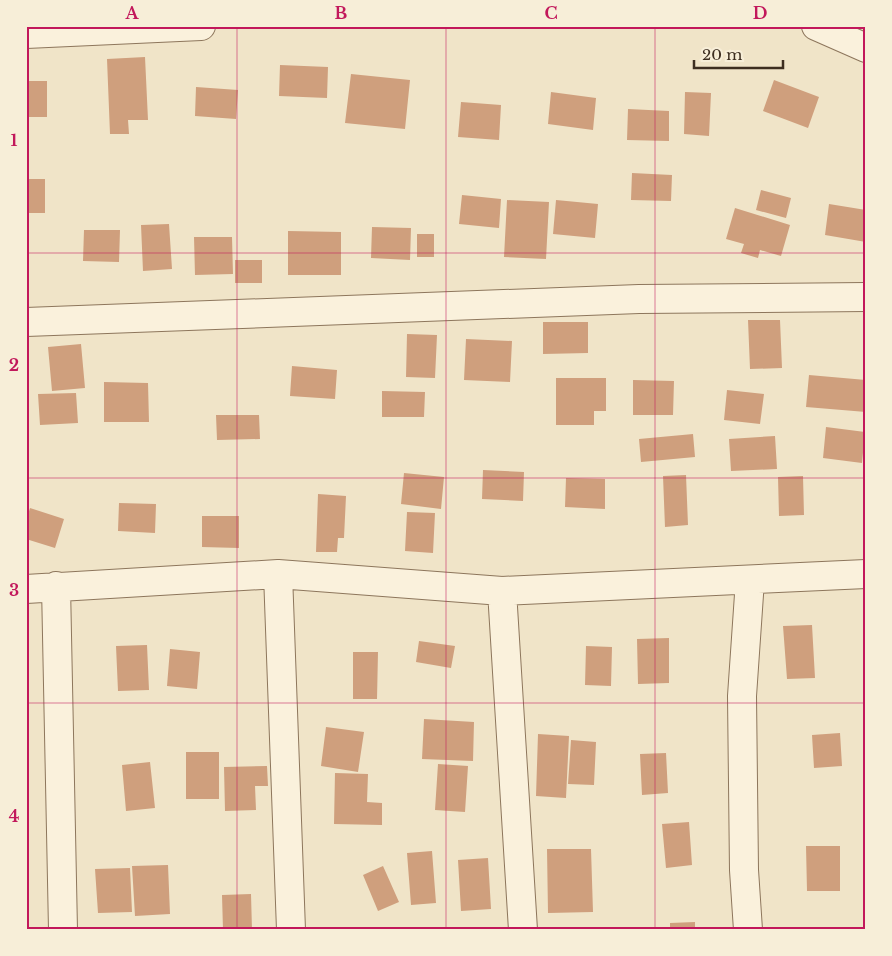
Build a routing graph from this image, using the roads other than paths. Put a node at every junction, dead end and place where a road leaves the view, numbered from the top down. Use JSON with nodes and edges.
{"nodes":[{"id":1,"x":201,"y":26,"type":"edge"},
{"id":2,"x":816,"y":26,"type":"edge"},
{"id":3,"x":26,"y":34,"type":"edge"},
{"id":4,"x":866,"y":48,"type":"edge"},
{"id":5,"x":866,"y":297,"type":"edge"},
{"id":6,"x":26,"y":322,"type":"edge"},
{"id":7,"x":278,"y":574,"type":"junction"},
{"id":8,"x":866,"y":574,"type":"edge"},
{"id":9,"x":750,"y":580,"type":"junction"},
{"id":10,"x":56,"y":586,"type":"junction"},
{"id":11,"x":26,"y":588,"type":"edge"},
{"id":12,"x":502,"y":591,"type":"junction"},
{"id":13,"x":62,"y":930,"type":"edge"},
{"id":14,"x":291,"y":930,"type":"edge"},
{"id":15,"x":523,"y":930,"type":"edge"},
{"id":16,"x":748,"y":930,"type":"edge"}],
"edges":[{"from":1,"to":3,"type":"street"},
{"from":2,"to":4,"type":"street"},
{"from":5,"to":6,"type":"street"},
{"from":7,"to":10,"type":"street"},
{"from":7,"to":12,"type":"street"},
{"from":7,"to":14,"type":"street"},
{"from":8,"to":9,"type":"street"},
{"from":9,"to":12,"type":"street"},
{"from":9,"to":16,"type":"street"},
{"from":10,"to":11,"type":"street"},
{"from":10,"to":13,"type":"street"},
{"from":12,"to":15,"type":"street"}]}
